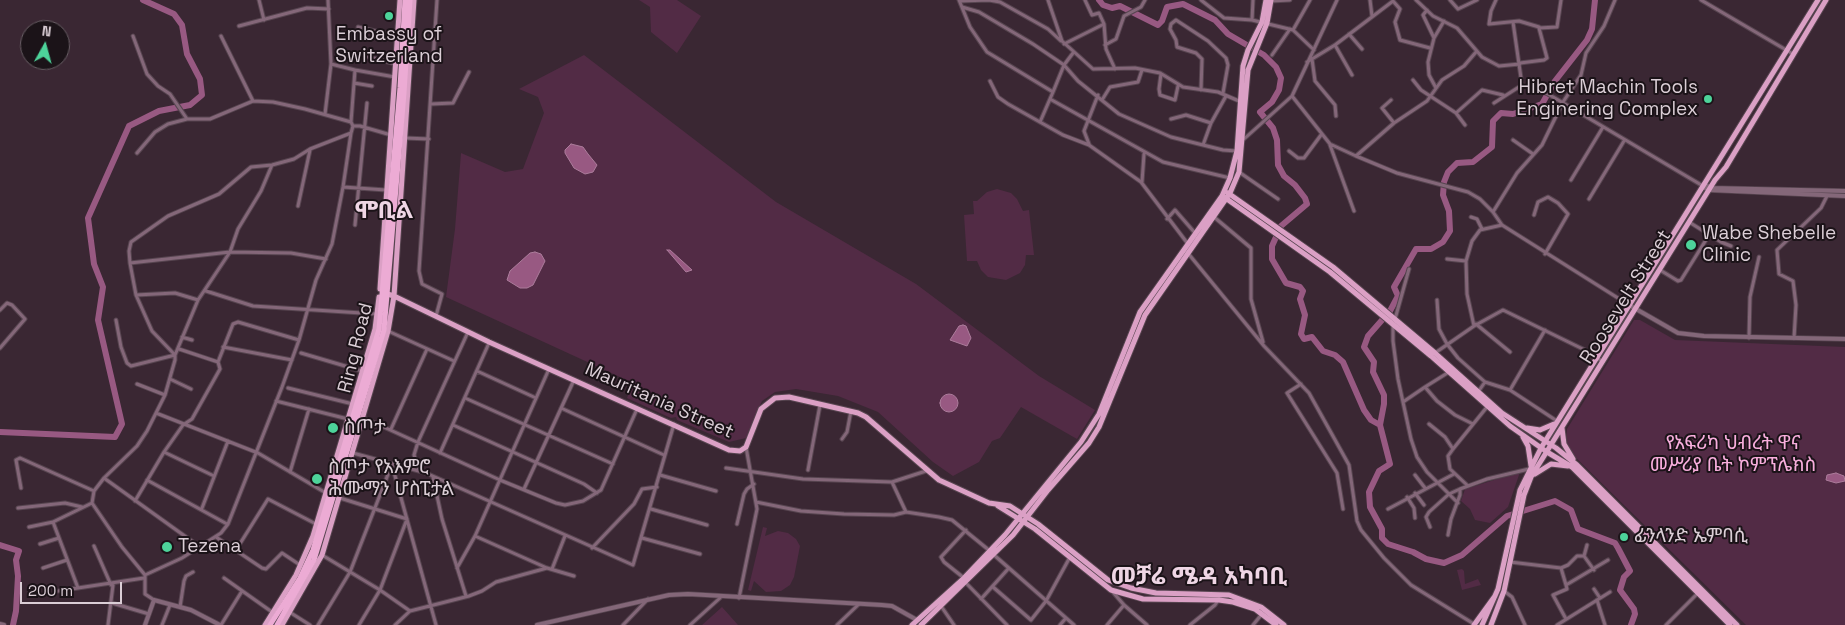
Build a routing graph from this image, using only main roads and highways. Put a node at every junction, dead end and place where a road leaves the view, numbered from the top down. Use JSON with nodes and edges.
{"nodes":[{"id":1,"x":400,"y":0,"type":"edge"},
{"id":2,"x":405,"y":0,"type":"edge"},
{"id":3,"x":410,"y":0,"type":"edge"},
{"id":4,"x":414,"y":0,"type":"edge"},
{"id":5,"x":1269,"y":0,"type":"edge"},
{"id":6,"x":1818,"y":0,"type":"edge"},
{"id":7,"x":1826,"y":0,"type":"edge"},
{"id":8,"x":1810,"y":12,"type":"junction"},
{"id":9,"x":1816,"y":16,"type":"junction"},
{"id":10,"x":1252,"y":49,"type":"junction"},
{"id":11,"x":1233,"y":187,"type":"junction"},
{"id":12,"x":1226,"y":194,"type":"junction"},
{"id":13,"x":1236,"y":202,"type":"junction"},
{"id":14,"x":1220,"y":207,"type":"junction"},
{"id":15,"x":1668,"y":243,"type":"junction"},
{"id":16,"x":1674,"y":247,"type":"junction"},
{"id":17,"x":1185,"y":251,"type":"junction"},
{"id":18,"x":388,"y":294,"type":"junction"},
{"id":19,"x":1152,"y":297,"type":"junction"},
{"id":20,"x":1382,"y":312,"type":"junction"},
{"id":21,"x":1433,"y":354,"type":"junction"},
{"id":22,"x":1557,"y":422,"type":"junction"},
{"id":23,"x":1562,"y":428,"type":"junction"},
{"id":24,"x":1522,"y":431,"type":"junction"},
{"id":25,"x":1545,"y":441,"type":"junction"},
{"id":26,"x":1552,"y":445,"type":"junction"},
{"id":27,"x":1540,"y":448,"type":"junction"},
{"id":28,"x":1547,"y":452,"type":"junction"},
{"id":29,"x":1575,"y":466,"type":"junction"},
{"id":30,"x":1530,"y":468,"type":"junction"},
{"id":31,"x":1531,"y":477,"type":"junction"},
{"id":32,"x":997,"y":506,"type":"junction"},
{"id":33,"x":1022,"y":513,"type":"junction"},
{"id":34,"x":1028,"y":517,"type":"junction"},
{"id":35,"x":1017,"y":519,"type":"junction"},
{"id":36,"x":1024,"y":523,"type":"junction"},
{"id":37,"x":1513,"y":531,"type":"junction"},
{"id":38,"x":992,"y":553,"type":"junction"},
{"id":39,"x":965,"y":580,"type":"junction"},
{"id":40,"x":1497,"y":594,"type":"junction"},
{"id":41,"x":1701,"y":594,"type":"junction"},
{"id":42,"x":1220,"y":597,"type":"junction"},
{"id":43,"x":919,"y":622,"type":"edge"},
{"id":44,"x":1727,"y":624,"type":"edge"},
{"id":45,"x":265,"y":625,"type":"edge"},
{"id":46,"x":270,"y":625,"type":"edge"},
{"id":47,"x":277,"y":625,"type":"edge"},
{"id":48,"x":282,"y":625,"type":"edge"},
{"id":49,"x":912,"y":625,"type":"edge"},
{"id":50,"x":1276,"y":625,"type":"edge"},
{"id":51,"x":1284,"y":625,"type":"edge"},
{"id":52,"x":1474,"y":625,"type":"edge"},
{"id":53,"x":1482,"y":625,"type":"edge"},
{"id":54,"x":1491,"y":625,"type":"edge"},
{"id":55,"x":1737,"y":625,"type":"edge"}],
"edges":[{"from":1,"to":45,"type":"main road"},
{"from":2,"to":18,"type":"highway","name":"Ring Road"},
{"from":3,"to":18,"type":"highway","name":"Ring Road"},
{"from":4,"to":18,"type":"main road"},
{"from":5,"to":10,"type":"main road"},
{"from":6,"to":8,"type":"main road","name":"Roosevelt Street"},
{"from":7,"to":9,"type":"main road","name":"Roosevelt Street"},
{"from":8,"to":9,"type":"main road"},
{"from":8,"to":15,"type":"main road","name":"Roosevelt Street"},
{"from":9,"to":16,"type":"main road","name":"Roosevelt Street"},
{"from":10,"to":11,"type":"main road"},
{"from":10,"to":12,"type":"main road"},
{"from":11,"to":12,"type":"main road"},
{"from":11,"to":13,"type":"main road"},
{"from":12,"to":13,"type":"main road"},
{"from":12,"to":14,"type":"main road"},
{"from":12,"to":17,"type":"main road"},
{"from":13,"to":14,"type":"main road"},
{"from":13,"to":20,"type":"main road"},
{"from":13,"to":20,"type":"main road"},
{"from":14,"to":17,"type":"main road"},
{"from":15,"to":16,"type":"main road"},
{"from":15,"to":22,"type":"main road","name":"Roosevelt Street"},
{"from":16,"to":23,"type":"main road","name":"Roosevelt Street"},
{"from":17,"to":19,"type":"main road"},
{"from":18,"to":32,"type":"main road","name":"Mauritania Street"},
{"from":18,"to":46,"type":"highway","name":"Ring Road"},
{"from":18,"to":47,"type":"highway","name":"Ring Road"},
{"from":18,"to":48,"type":"main road"},
{"from":19,"to":33,"type":"main road"},
{"from":19,"to":34,"type":"main road"},
{"from":20,"to":21,"type":"main road"},
{"from":21,"to":24,"type":"main road"},
{"from":21,"to":24,"type":"main road"},
{"from":22,"to":24,"type":"main road"},
{"from":22,"to":25,"type":"main road","name":"Roosevelt Street"},
{"from":23,"to":26,"type":"main road","name":"Roosevelt Street"},
{"from":23,"to":29,"type":"main road"},
{"from":24,"to":25,"type":"main road"},
{"from":24,"to":27,"type":"main road"},
{"from":24,"to":30,"type":"main road"},
{"from":25,"to":26,"type":"main road"},
{"from":25,"to":27,"type":"main road","name":"Roosevelt Street"},
{"from":26,"to":28,"type":"main road","name":"Roosevelt Street"},
{"from":26,"to":29,"type":"main road"},
{"from":27,"to":28,"type":"main road"},
{"from":27,"to":30,"type":"main road","name":"Roosevelt Street"},
{"from":28,"to":29,"type":"main road"},
{"from":28,"to":31,"type":"main road","name":"Roosevelt Street"},
{"from":29,"to":31,"type":"main road"},
{"from":29,"to":41,"type":"main road"},
{"from":30,"to":37,"type":"main road","name":"Roosevelt Street"},
{"from":31,"to":37,"type":"main road","name":"Roosevelt Street"},
{"from":32,"to":33,"type":"main road","name":"Mauritania Street"},
{"from":32,"to":35,"type":"main road","name":"Mauritania Street"},
{"from":33,"to":34,"type":"main road","name":"Mauritania Street"},
{"from":33,"to":35,"type":"main road"},
{"from":34,"to":36,"type":"main road"},
{"from":34,"to":42,"type":"main road","name":"Mauritania Street"},
{"from":35,"to":36,"type":"main road","name":"Mauritania Street"},
{"from":35,"to":38,"type":"main road"},
{"from":36,"to":38,"type":"main road"},
{"from":36,"to":42,"type":"main road","name":"Mauritania Street"},
{"from":37,"to":40,"type":"main road","name":"Roosevelt Street"},
{"from":37,"to":54,"type":"main road","name":"Roosevelt Street"},
{"from":38,"to":39,"type":"main road"},
{"from":39,"to":43,"type":"main road"},
{"from":39,"to":43,"type":"main road"},
{"from":40,"to":52,"type":"main road"},
{"from":40,"to":53,"type":"main road","name":"Roosevelt Street"},
{"from":41,"to":44,"type":"main road"},
{"from":41,"to":55,"type":"main road"},
{"from":42,"to":50,"type":"main road"},
{"from":42,"to":51,"type":"main road"},
{"from":43,"to":49,"type":"main road"}]}
